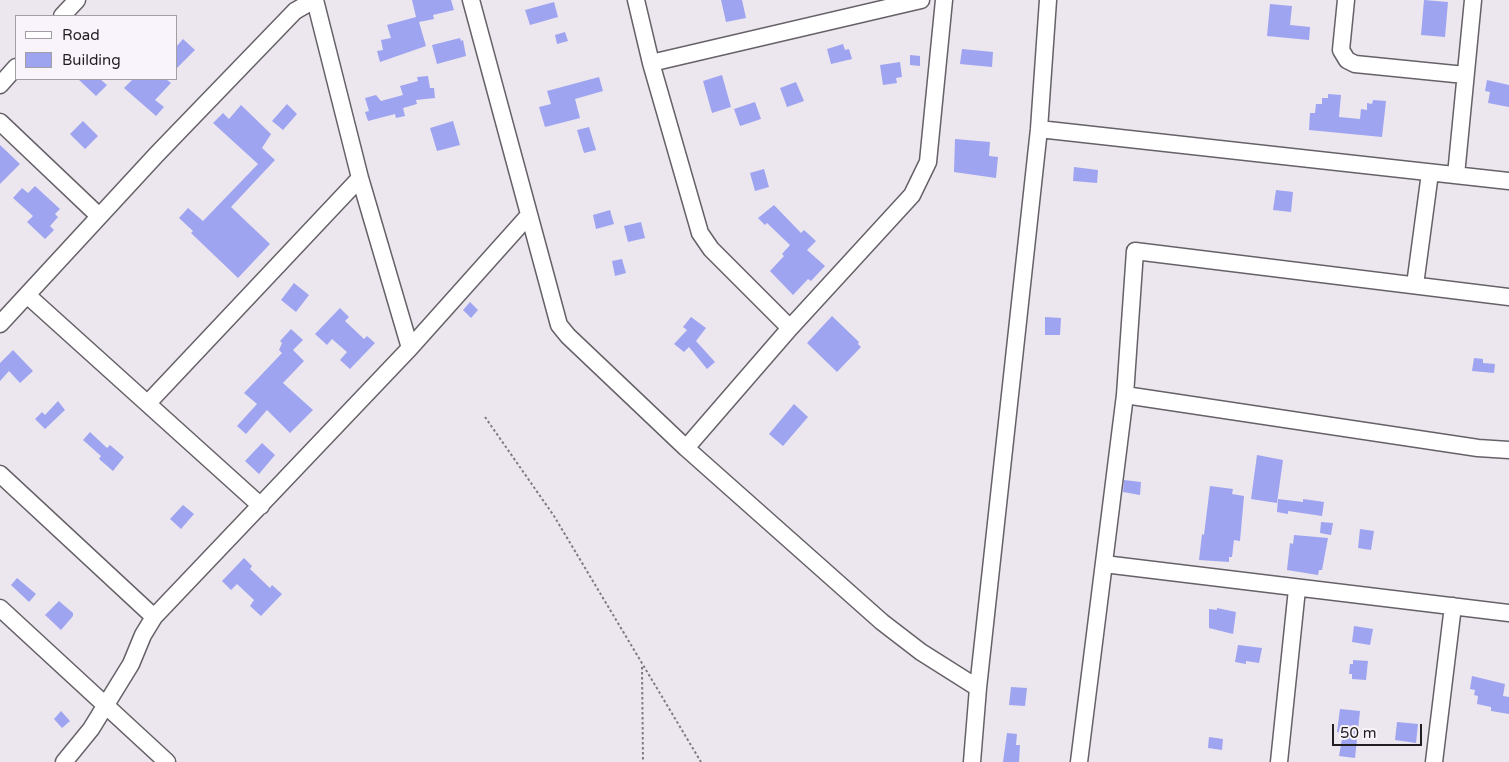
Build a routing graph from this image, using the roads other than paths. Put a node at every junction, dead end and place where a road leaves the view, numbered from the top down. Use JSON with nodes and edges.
{"nodes":[{"id":1,"x":58,"y":0,"type":"edge"},
{"id":2,"x":77,"y":0,"type":"edge"},
{"id":3,"x":314,"y":0,"type":"edge"},
{"id":4,"x":471,"y":0,"type":"edge"},
{"id":5,"x":636,"y":0,"type":"edge"},
{"id":6,"x":921,"y":0,"type":"edge"},
{"id":7,"x":944,"y":0,"type":"edge"},
{"id":8,"x":1048,"y":0,"type":"edge"},
{"id":9,"x":1346,"y":0,"type":"edge"},
{"id":10,"x":1473,"y":0,"type":"edge"},
{"id":11,"x":61,"y":15,"type":"edge"},
{"id":12,"x":62,"y":15,"type":"edge"},
{"id":13,"x":651,"y":63,"type":"junction"},
{"id":14,"x":15,"y":68,"type":"edge"},
{"id":15,"x":1465,"y":76,"type":"junction"},
{"id":16,"x":0,"y":85,"type":"edge"},
{"id":17,"x":0,"y":122,"type":"edge"},
{"id":18,"x":1039,"y":129,"type":"junction"},
{"id":19,"x":1430,"y":173,"type":"junction"},
{"id":20,"x":1456,"y":175,"type":"junction"},
{"id":21,"x":360,"y":178,"type":"junction"},
{"id":22,"x":1509,"y":181,"type":"edge"},
{"id":23,"x":529,"y":215,"type":"junction"},
{"id":24,"x":99,"y":216,"type":"junction"},
{"id":25,"x":1415,"y":285,"type":"junction"},
{"id":26,"x":27,"y":295,"type":"junction"},
{"id":27,"x":1509,"y":297,"type":"edge"},
{"id":28,"x":0,"y":324,"type":"edge"},
{"id":29,"x":790,"y":328,"type":"junction"},
{"id":30,"x":410,"y":348,"type":"junction"},
{"id":31,"x":1125,"y":395,"type":"junction"},
{"id":32,"x":148,"y":403,"type":"junction"},
{"id":33,"x":686,"y":448,"type":"junction"},
{"id":34,"x":1509,"y":450,"type":"edge"},
{"id":35,"x":0,"y":474,"type":"edge"},
{"id":36,"x":261,"y":506,"type":"junction"},
{"id":37,"x":1104,"y":564,"type":"junction"},
{"id":38,"x":1297,"y":589,"type":"junction"},
{"id":39,"x":1453,"y":606,"type":"junction"},
{"id":40,"x":0,"y":608,"type":"edge"},
{"id":41,"x":1509,"y":613,"type":"edge"},
{"id":42,"x":154,"y":617,"type":"junction"},
{"id":43,"x":978,"y":688,"type":"junction"},
{"id":44,"x":104,"y":705,"type":"junction"},
{"id":45,"x":64,"y":762,"type":"edge"},
{"id":46,"x":167,"y":762,"type":"edge"},
{"id":47,"x":972,"y":762,"type":"edge"},
{"id":48,"x":1079,"y":762,"type":"edge"},
{"id":49,"x":1278,"y":762,"type":"edge"},
{"id":50,"x":1434,"y":762,"type":"edge"}],
"edges":[{"from":1,"to":11,"type":"street"},
{"from":2,"to":12,"type":"street"},
{"from":3,"to":21,"type":"street"},
{"from":3,"to":24,"type":"street"},
{"from":4,"to":23,"type":"street"},
{"from":5,"to":13,"type":"street"},
{"from":6,"to":13,"type":"street"},
{"from":7,"to":29,"type":"street"},
{"from":8,"to":18,"type":"street"},
{"from":9,"to":15,"type":"street"},
{"from":10,"to":15,"type":"street"},
{"from":13,"to":29,"type":"street"},
{"from":14,"to":16,"type":"street"},
{"from":15,"to":20,"type":"street"},
{"from":17,"to":24,"type":"street"},
{"from":18,"to":19,"type":"street"},
{"from":18,"to":43,"type":"street"},
{"from":19,"to":20,"type":"street"},
{"from":19,"to":25,"type":"street"},
{"from":20,"to":22,"type":"street"},
{"from":21,"to":30,"type":"street"},
{"from":21,"to":32,"type":"street"},
{"from":23,"to":30,"type":"street"},
{"from":23,"to":33,"type":"street"},
{"from":24,"to":26,"type":"street"},
{"from":25,"to":27,"type":"street"},
{"from":25,"to":31,"type":"street"},
{"from":26,"to":28,"type":"street"},
{"from":26,"to":32,"type":"street"},
{"from":29,"to":33,"type":"street"},
{"from":30,"to":36,"type":"street"},
{"from":31,"to":34,"type":"street"},
{"from":31,"to":37,"type":"street"},
{"from":32,"to":36,"type":"street"},
{"from":33,"to":43,"type":"street"},
{"from":35,"to":42,"type":"street"},
{"from":36,"to":42,"type":"street"},
{"from":37,"to":38,"type":"street"},
{"from":37,"to":48,"type":"street"},
{"from":38,"to":39,"type":"street"},
{"from":38,"to":49,"type":"street"},
{"from":39,"to":41,"type":"street"},
{"from":39,"to":50,"type":"street"},
{"from":40,"to":44,"type":"street"},
{"from":42,"to":44,"type":"street"},
{"from":43,"to":47,"type":"street"},
{"from":44,"to":45,"type":"street"},
{"from":44,"to":46,"type":"street"}]}
